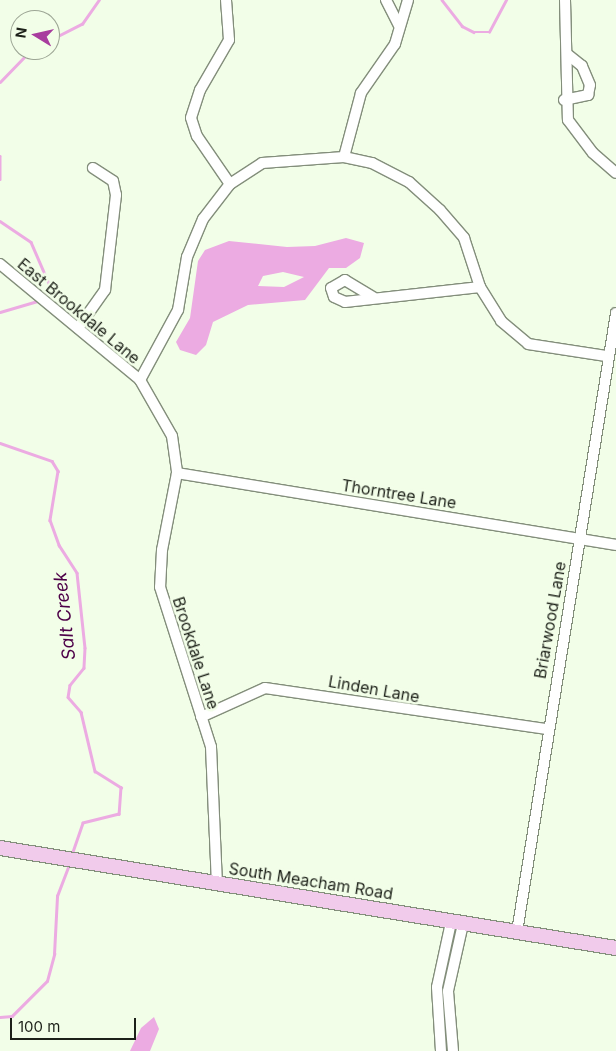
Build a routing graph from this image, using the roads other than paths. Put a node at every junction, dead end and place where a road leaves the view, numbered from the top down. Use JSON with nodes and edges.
{"nodes":[{"id":1,"x":226,"y":0,"type":"edge"},
{"id":2,"x":386,"y":0,"type":"edge"},
{"id":3,"x":408,"y":0,"type":"edge"},
{"id":4,"x":565,"y":0,"type":"edge"},
{"id":5,"x":399,"y":25,"type":"junction"},
{"id":6,"x":567,"y":54,"type":"junction"},
{"id":7,"x":564,"y":100,"type":"junction"},
{"id":8,"x":344,"y":157,"type":"junction"},
{"id":9,"x":93,"y":168,"type":"dead end"},
{"id":10,"x":616,"y":173,"type":"edge"},
{"id":11,"x":230,"y":184,"type":"junction"},
{"id":12,"x":0,"y":264,"type":"edge"},
{"id":13,"x":480,"y":286,"type":"junction"},
{"id":14,"x":373,"y":297,"type":"dead end"},
{"id":15,"x":616,"y":313,"type":"edge"},
{"id":16,"x":78,"y":328,"type":"junction"},
{"id":17,"x":606,"y":356,"type":"junction"},
{"id":18,"x":140,"y":380,"type":"junction"},
{"id":19,"x":177,"y":473,"type":"junction"},
{"id":20,"x":579,"y":539,"type":"junction"},
{"id":21,"x":616,"y":545,"type":"edge"},
{"id":22,"x":201,"y":717,"type":"junction"},
{"id":23,"x":547,"y":729,"type":"junction"},
{"id":24,"x":0,"y":848,"type":"edge"},
{"id":25,"x":217,"y":883,"type":"junction"},
{"id":26,"x":457,"y":923,"type":"junction"},
{"id":27,"x":517,"y":932,"type":"junction"},
{"id":28,"x":616,"y":948,"type":"edge"},
{"id":29,"x":441,"y":1051,"type":"edge"},
{"id":30,"x":453,"y":1051,"type":"edge"}],
"edges":[{"from":1,"to":11,"type":"street"},
{"from":2,"to":5,"type":"street"},
{"from":3,"to":5,"type":"street"},
{"from":4,"to":6,"type":"street"},
{"from":5,"to":8,"type":"street"},
{"from":6,"to":7,"type":"street"},
{"from":6,"to":7,"type":"street"},
{"from":7,"to":10,"type":"street"},
{"from":8,"to":11,"type":"street"},
{"from":8,"to":13,"type":"street"},
{"from":9,"to":16,"type":"street"},
{"from":11,"to":18,"type":"street"},
{"from":12,"to":16,"type":"street","name":"East Brookdale Lane"},
{"from":13,"to":14,"type":"street"},
{"from":13,"to":17,"type":"street"},
{"from":15,"to":17,"type":"street","name":"Briarwood Lane"},
{"from":16,"to":18,"type":"street","name":"East Brookdale Lane"},
{"from":17,"to":20,"type":"street","name":"Briarwood Lane"},
{"from":18,"to":19,"type":"street","name":"Brookdale Lane"},
{"from":19,"to":20,"type":"street","name":"Thorntree Lane"},
{"from":19,"to":22,"type":"street","name":"Brookdale Lane"},
{"from":20,"to":21,"type":"street","name":"Thorntree Lane"},
{"from":20,"to":23,"type":"street","name":"Briarwood Lane"},
{"from":22,"to":23,"type":"street","name":"Linden Lane"},
{"from":22,"to":25,"type":"street","name":"Brookdale Lane"},
{"from":23,"to":27,"type":"street","name":"Briarwood Lane"},
{"from":24,"to":25,"type":"main road","name":"South Meacham Road"},
{"from":25,"to":26,"type":"main road","name":"South Meacham Road"},
{"from":26,"to":27,"type":"main road","name":"South Meacham Road"},
{"from":26,"to":29,"type":"street"},
{"from":26,"to":30,"type":"street"},
{"from":27,"to":28,"type":"main road","name":"South Meacham Road"}]}
